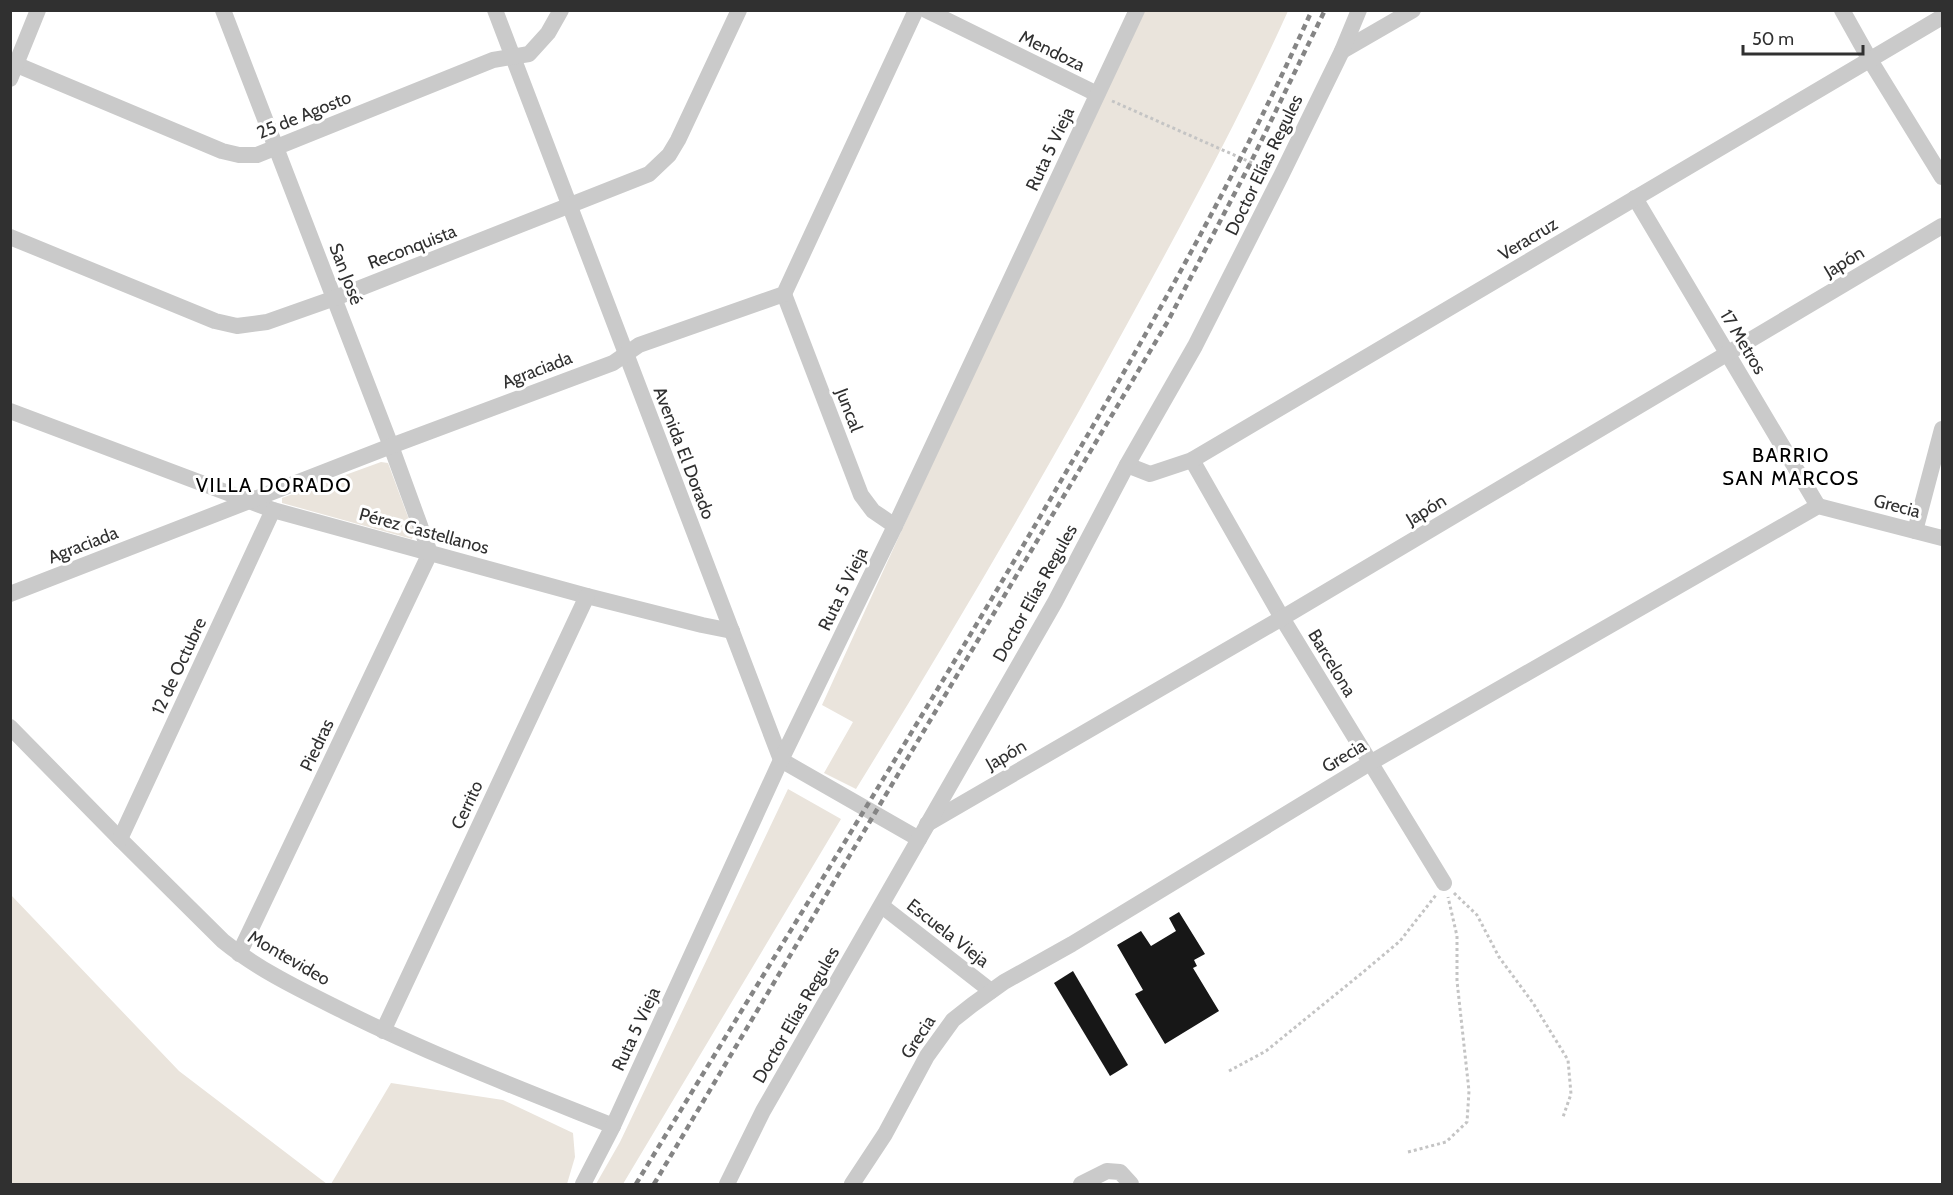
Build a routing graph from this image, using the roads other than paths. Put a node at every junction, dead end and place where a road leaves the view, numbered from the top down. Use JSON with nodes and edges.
{"nodes":[{"id":1,"x":38,"y":10,"type":"edge"},
{"id":2,"x":224,"y":10,"type":"edge"},
{"id":3,"x":495,"y":10,"type":"edge"},
{"id":4,"x":561,"y":10,"type":"edge"},
{"id":5,"x":739,"y":10,"type":"edge"},
{"id":6,"x":916,"y":10,"type":"edge"},
{"id":7,"x":926,"y":10,"type":"edge"},
{"id":8,"x":1137,"y":10,"type":"edge"},
{"id":9,"x":1359,"y":10,"type":"edge"},
{"id":10,"x":1413,"y":10,"type":"edge"},
{"id":11,"x":1842,"y":10,"type":"edge"},
{"id":12,"x":1942,"y":17,"type":"edge"},
{"id":13,"x":1342,"y":51,"type":"junction"},
{"id":14,"x":513,"y":57,"type":"junction"},
{"id":15,"x":1870,"y":60,"type":"junction"},
{"id":16,"x":12,"y":68,"type":"edge"},
{"id":17,"x":1097,"y":94,"type":"junction"},
{"id":18,"x":277,"y":148,"type":"junction"},
{"id":19,"x":1942,"y":177,"type":"edge"},
{"id":20,"x":1635,"y":198,"type":"junction"},
{"id":21,"x":568,"y":207,"type":"junction"},
{"id":22,"x":1942,"y":226,"type":"edge"},
{"id":23,"x":10,"y":237,"type":"edge"},
{"id":24,"x":784,"y":294,"type":"junction"},
{"id":25,"x":335,"y":298,"type":"junction"},
{"id":26,"x":1727,"y":354,"type":"junction"},
{"id":27,"x":625,"y":355,"type":"junction"},
{"id":28,"x":10,"y":411,"type":"edge"},
{"id":29,"x":1942,"y":429,"type":"edge"},
{"id":30,"x":391,"y":446,"type":"junction"},
{"id":31,"x":1192,"y":460,"type":"junction"},
{"id":32,"x":1127,"y":465,"type":"junction"},
{"id":33,"x":250,"y":501,"type":"junction"},
{"id":34,"x":1818,"y":506,"type":"junction"},
{"id":35,"x":273,"y":510,"type":"junction"},
{"id":36,"x":895,"y":526,"type":"junction"},
{"id":37,"x":1915,"y":531,"type":"junction"},
{"id":38,"x":1942,"y":538,"type":"edge"},
{"id":39,"x":430,"y":553,"type":"junction"},
{"id":40,"x":10,"y":594,"type":"edge"},
{"id":41,"x":586,"y":596,"type":"junction"},
{"id":42,"x":1282,"y":618,"type":"junction"},
{"id":43,"x":732,"y":631,"type":"junction"},
{"id":44,"x":10,"y":727,"type":"edge"},
{"id":45,"x":781,"y":760,"type":"junction"},
{"id":46,"x":1370,"y":763,"type":"junction"},
{"id":47,"x":927,"y":824,"type":"junction"},
{"id":48,"x":120,"y":839,"type":"junction"},
{"id":49,"x":919,"y":839,"type":"junction"},
{"id":50,"x":1444,"y":884,"type":"road end"},
{"id":51,"x":882,"y":906,"type":"junction"},
{"id":52,"x":239,"y":954,"type":"junction"},
{"id":53,"x":991,"y":991,"type":"junction"},
{"id":54,"x":382,"y":1030,"type":"junction"},
{"id":55,"x":613,"y":1126,"type":"junction"},
{"id":56,"x":1125,"y":1178,"type":"edge"},
{"id":57,"x":583,"y":1185,"type":"edge"},
{"id":58,"x":727,"y":1185,"type":"edge"},
{"id":59,"x":852,"y":1185,"type":"edge"},
{"id":60,"x":1081,"y":1185,"type":"edge"}],
"edges":[{"from":1,"to":16,"type":"street"},
{"from":2,"to":18,"type":"street","name":"San José"},
{"from":3,"to":14,"type":"street","name":"Avenida El Dorado"},
{"from":4,"to":14,"type":"street","name":"25 de Agosto"},
{"from":5,"to":21,"type":"street","name":"Reconquista"},
{"from":6,"to":24,"type":"street"},
{"from":7,"to":17,"type":"street","name":"Mendoza"},
{"from":8,"to":17,"type":"street","name":"Ruta 5 Vieja"},
{"from":9,"to":13,"type":"street","name":"Doctor Elías Regules"},
{"from":10,"to":13,"type":"street"},
{"from":11,"to":15,"type":"street"},
{"from":12,"to":15,"type":"street","name":"Veracruz"},
{"from":13,"to":32,"type":"street","name":"Doctor Elías Regules"},
{"from":14,"to":18,"type":"street","name":"25 de Agosto"},
{"from":14,"to":21,"type":"street","name":"Avenida El Dorado"},
{"from":15,"to":19,"type":"street"},
{"from":15,"to":20,"type":"street","name":"Veracruz"},
{"from":16,"to":18,"type":"street","name":"25 de Agosto"},
{"from":17,"to":36,"type":"street","name":"Ruta 5 Vieja"},
{"from":18,"to":25,"type":"street","name":"San José"},
{"from":20,"to":26,"type":"street","name":"17 Metros"},
{"from":20,"to":31,"type":"street","name":"Veracruz"},
{"from":21,"to":25,"type":"street","name":"Reconquista"},
{"from":21,"to":27,"type":"street","name":"Avenida El Dorado"},
{"from":22,"to":26,"type":"street","name":"Japón"},
{"from":23,"to":25,"type":"street","name":"Reconquista"},
{"from":24,"to":27,"type":"street","name":"Agraciada"},
{"from":24,"to":36,"type":"street","name":"Juncal"},
{"from":25,"to":30,"type":"street","name":"San José"},
{"from":26,"to":34,"type":"street","name":"17 Metros"},
{"from":26,"to":42,"type":"street","name":"Japón"},
{"from":27,"to":30,"type":"street","name":"Agraciada"},
{"from":27,"to":43,"type":"street","name":"Avenida El Dorado"},
{"from":28,"to":33,"type":"street","name":"Pérez Castellanos"},
{"from":29,"to":37,"type":"street"},
{"from":30,"to":33,"type":"street","name":"Agraciada"},
{"from":30,"to":39,"type":"street","name":"San José"},
{"from":31,"to":32,"type":"street","name":"Veracruz"},
{"from":31,"to":42,"type":"street","name":"Barcelona"},
{"from":32,"to":47,"type":"street","name":"Doctor Elías Regules"},
{"from":33,"to":35,"type":"street","name":"Pérez Castellanos"},
{"from":33,"to":40,"type":"street","name":"Agraciada"},
{"from":34,"to":37,"type":"street","name":"Grecia"},
{"from":34,"to":46,"type":"street","name":"Grecia"},
{"from":35,"to":39,"type":"street","name":"Pérez Castellanos"},
{"from":35,"to":48,"type":"street","name":"12 de Octubre"},
{"from":36,"to":45,"type":"street","name":"Ruta 5 Vieja"},
{"from":37,"to":38,"type":"street","name":"Grecia"},
{"from":39,"to":41,"type":"street","name":"Pérez Castellanos"},
{"from":39,"to":52,"type":"street","name":"Piedras"},
{"from":41,"to":43,"type":"street","name":"Pérez Castellanos"},
{"from":41,"to":54,"type":"street","name":"Cerrito"},
{"from":42,"to":46,"type":"street","name":"Barcelona"},
{"from":42,"to":47,"type":"street","name":"Japón"},
{"from":43,"to":45,"type":"street","name":"Avenida El Dorado"},
{"from":44,"to":48,"type":"street","name":"Montevideo"},
{"from":45,"to":49,"type":"street"},
{"from":45,"to":55,"type":"street","name":"Ruta 5 Vieja"},
{"from":46,"to":50,"type":"street","name":"Barcelona"},
{"from":46,"to":53,"type":"street","name":"Grecia"},
{"from":47,"to":49,"type":"street","name":"Doctor Elías Regules"},
{"from":48,"to":52,"type":"street","name":"Montevideo"},
{"from":49,"to":51,"type":"street","name":"Doctor Elías Regules"},
{"from":51,"to":53,"type":"street","name":"Escuela Vieja"},
{"from":51,"to":58,"type":"street","name":"Doctor Elías Regules"},
{"from":52,"to":54,"type":"street","name":"Montevideo"},
{"from":53,"to":59,"type":"street","name":"Grecia"},
{"from":54,"to":55,"type":"street","name":"Montevideo"},
{"from":55,"to":57,"type":"street","name":"Ruta 5 Vieja"},
{"from":56,"to":60,"type":"street"}]}
